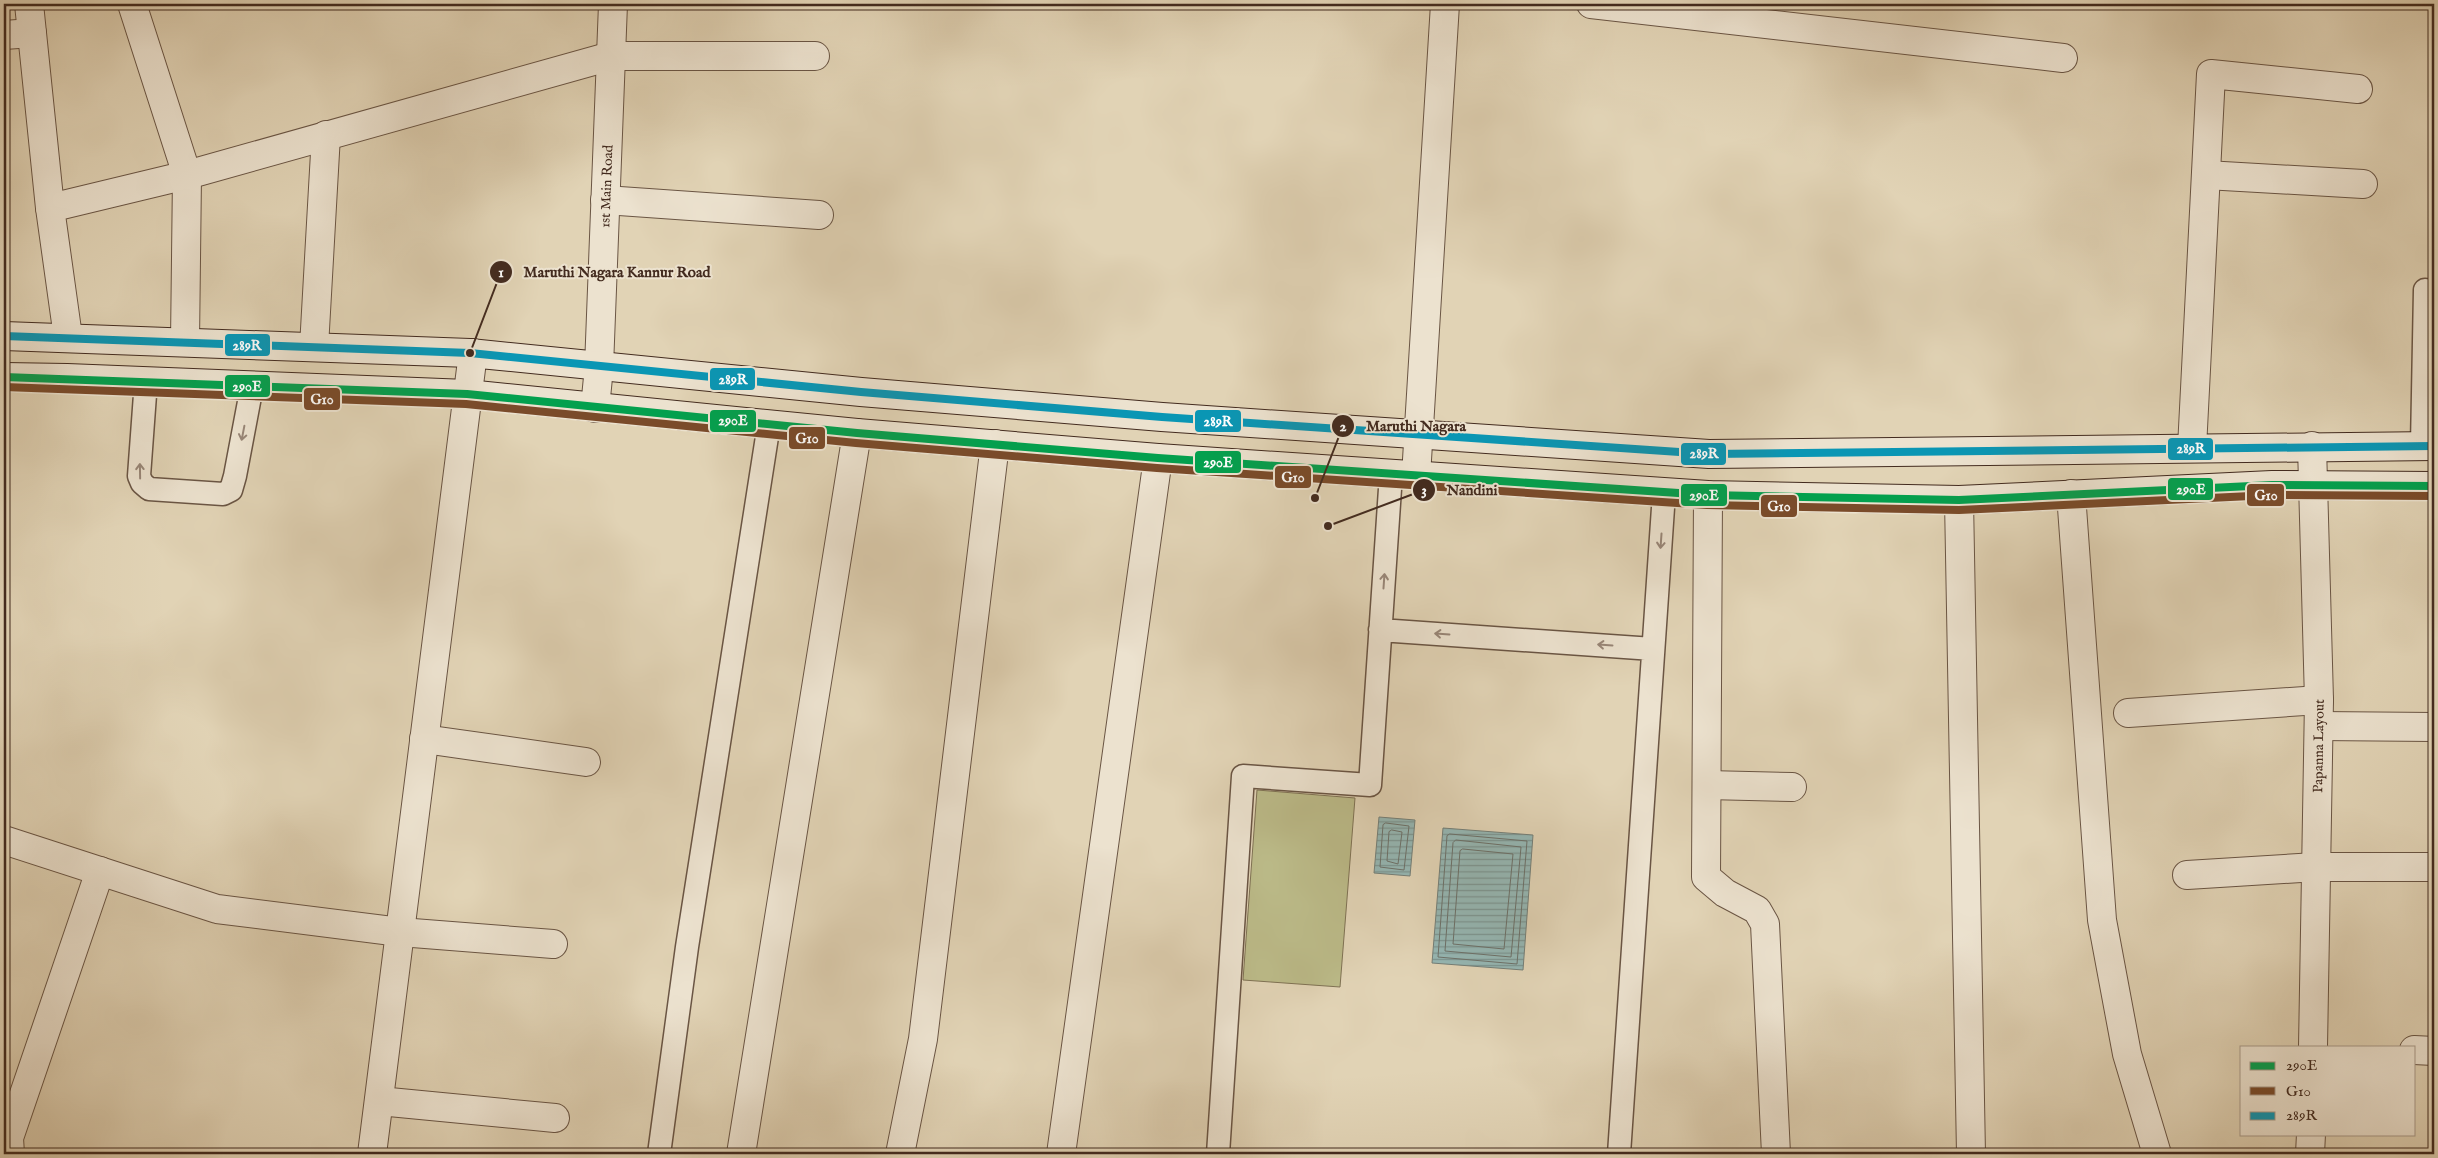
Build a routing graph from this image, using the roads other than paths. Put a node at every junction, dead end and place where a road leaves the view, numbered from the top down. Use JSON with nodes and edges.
{"nodes":[{"id":1,"x":29,"y":4,"type":"edge"},
{"id":2,"x":132,"y":4,"type":"edge"},
{"id":3,"x":613,"y":4,"type":"edge"},
{"id":4,"x":1445,"y":4,"type":"edge"},
{"id":5,"x":1591,"y":4,"type":"edge"},
{"id":6,"x":32,"y":33,"type":"junction"},
{"id":7,"x":4,"y":35,"type":"edge"},
{"id":8,"x":611,"y":56,"type":"junction"},
{"id":9,"x":815,"y":56,"type":"dead end"},
{"id":10,"x":2063,"y":58,"type":"dead end"},
{"id":11,"x":2358,"y":89,"type":"dead end"},
{"id":12,"x":326,"y":135,"type":"junction"},
{"id":13,"x":187,"y":175,"type":"junction"},
{"id":14,"x":2206,"y":175,"type":"junction"},
{"id":15,"x":2363,"y":184,"type":"dead end"},
{"id":16,"x":605,"y":200,"type":"junction"},
{"id":17,"x":50,"y":208,"type":"junction"},
{"id":18,"x":819,"y":215,"type":"dead end"},
{"id":19,"x":2425,"y":290,"type":"dead end"},
{"id":20,"x":4,"y":336,"type":"edge"},
{"id":21,"x":68,"y":337,"type":"junction"},
{"id":22,"x":185,"y":342,"type":"junction"},
{"id":23,"x":314,"y":347,"type":"junction"},
{"id":24,"x":473,"y":353,"type":"junction"},
{"id":25,"x":599,"y":367,"type":"junction"},
{"id":26,"x":4,"y":377,"type":"edge"},
{"id":27,"x":146,"y":381,"type":"junction"},
{"id":28,"x":252,"y":386,"type":"junction"},
{"id":29,"x":467,"y":394,"type":"junction"},
{"id":30,"x":596,"y":408,"type":"junction"},
{"id":31,"x":769,"y":424,"type":"junction"},
{"id":32,"x":857,"y":433,"type":"junction"},
{"id":33,"x":1418,"y":435,"type":"junction"},
{"id":34,"x":995,"y":444,"type":"junction"},
{"id":35,"x":2312,"y":446,"type":"junction"},
{"id":36,"x":2428,"y":446,"type":"edge"},
{"id":37,"x":2192,"y":448,"type":"junction"},
{"id":38,"x":1158,"y":458,"type":"junction"},
{"id":39,"x":1404,"y":475,"type":"junction"},
{"id":40,"x":2313,"y":486,"type":"junction"},
{"id":41,"x":2434,"y":486,"type":"edge"},
{"id":42,"x":1664,"y":493,"type":"junction"},
{"id":43,"x":2071,"y":494,"type":"junction"},
{"id":44,"x":1708,"y":495,"type":"junction"},
{"id":45,"x":1959,"y":500,"type":"junction"},
{"id":46,"x":1380,"y":630,"type":"junction"},
{"id":47,"x":1653,"y":649,"type":"junction"},
{"id":48,"x":2128,"y":713,"type":"dead end"},
{"id":49,"x":2319,"y":713,"type":"junction"},
{"id":50,"x":2434,"y":727,"type":"edge"},
{"id":51,"x":424,"y":739,"type":"junction"},
{"id":52,"x":586,"y":762,"type":"dead end"},
{"id":53,"x":1706,"y":785,"type":"junction"},
{"id":54,"x":1792,"y":787,"type":"dead end"},
{"id":55,"x":4,"y":840,"type":"edge"},
{"id":56,"x":2316,"y":867,"type":"junction"},
{"id":57,"x":2434,"y":867,"type":"edge"},
{"id":58,"x":100,"y":871,"type":"junction"},
{"id":59,"x":2187,"y":875,"type":"dead end"},
{"id":60,"x":400,"y":932,"type":"junction"},
{"id":61,"x":553,"y":944,"type":"dead end"},
{"id":62,"x":2313,"y":1046,"type":"edge"},
{"id":63,"x":2416,"y":1050,"type":"edge"},
{"id":64,"x":2434,"y":1051,"type":"edge"},
{"id":65,"x":379,"y":1101,"type":"junction"},
{"id":66,"x":555,"y":1118,"type":"dead end"},
{"id":67,"x":2310,"y":1136,"type":"edge"},
{"id":68,"x":10,"y":1154,"type":"edge"},
{"id":69,"x":372,"y":1154,"type":"edge"},
{"id":70,"x":659,"y":1154,"type":"edge"},
{"id":71,"x":741,"y":1154,"type":"edge"},
{"id":72,"x":900,"y":1154,"type":"edge"},
{"id":73,"x":1060,"y":1154,"type":"edge"},
{"id":74,"x":1218,"y":1154,"type":"edge"},
{"id":75,"x":1619,"y":1154,"type":"edge"},
{"id":76,"x":1776,"y":1154,"type":"edge"},
{"id":77,"x":1972,"y":1154,"type":"edge"},
{"id":78,"x":2158,"y":1154,"type":"edge"},
{"id":79,"x":2310,"y":1154,"type":"edge"}],
"edges":[{"from":1,"to":6,"type":"street"},
{"from":2,"to":13,"type":"street"},
{"from":3,"to":8,"type":"street","name":"1st Main Road"},
{"from":4,"to":33,"type":"street"},
{"from":5,"to":10,"type":"street"},
{"from":6,"to":7,"type":"street"},
{"from":6,"to":17,"type":"street"},
{"from":8,"to":9,"type":"street"},
{"from":8,"to":12,"type":"street"},
{"from":8,"to":16,"type":"street","name":"1st Main Road"},
{"from":11,"to":14,"type":"street"},
{"from":12,"to":13,"type":"street"},
{"from":12,"to":23,"type":"street"},
{"from":13,"to":17,"type":"street"},
{"from":13,"to":22,"type":"street"},
{"from":14,"to":15,"type":"street"},
{"from":14,"to":37,"type":"street"},
{"from":16,"to":18,"type":"street"},
{"from":16,"to":25,"type":"street","name":"1st Main Road"},
{"from":17,"to":21,"type":"street"},
{"from":19,"to":36,"type":"lane"},
{"from":20,"to":21,"type":"street"},
{"from":21,"to":22,"type":"street"},
{"from":22,"to":23,"type":"street"},
{"from":23,"to":24,"type":"street"},
{"from":24,"to":25,"type":"street"},
{"from":24,"to":29,"type":"street"},
{"from":25,"to":30,"type":"street","name":"1st Main Road"},
{"from":25,"to":33,"type":"street"},
{"from":26,"to":27,"type":"street"},
{"from":27,"to":28,"type":"street"},
{"from":28,"to":27,"type":"lane","one_way":true},
{"from":28,"to":29,"type":"street"},
{"from":29,"to":30,"type":"street"},
{"from":29,"to":51,"type":"street"},
{"from":30,"to":31,"type":"street"},
{"from":31,"to":32,"type":"street"},
{"from":31,"to":70,"type":"lane"},
{"from":32,"to":34,"type":"street"},
{"from":32,"to":71,"type":"street"},
{"from":33,"to":37,"type":"street"},
{"from":33,"to":39,"type":"street"},
{"from":34,"to":38,"type":"street"},
{"from":34,"to":72,"type":"street"},
{"from":35,"to":36,"type":"street"},
{"from":35,"to":37,"type":"street"},
{"from":35,"to":40,"type":"street","name":"Papanna Layout"},
{"from":38,"to":39,"type":"street"},
{"from":38,"to":73,"type":"street"},
{"from":39,"to":42,"type":"street"},
{"from":46,"to":39,"type":"lane","one_way":true},
{"from":40,"to":41,"type":"street"},
{"from":40,"to":43,"type":"street"},
{"from":40,"to":49,"type":"street","name":"Papanna Layout"},
{"from":42,"to":44,"type":"street"},
{"from":42,"to":47,"type":"lane","one_way":true},
{"from":43,"to":45,"type":"street"},
{"from":43,"to":78,"type":"street"},
{"from":44,"to":45,"type":"street"},
{"from":44,"to":53,"type":"street"},
{"from":45,"to":77,"type":"street"},
{"from":47,"to":46,"type":"lane","one_way":true},
{"from":46,"to":74,"type":"lane"},
{"from":47,"to":75,"type":"lane"},
{"from":48,"to":49,"type":"street"},
{"from":49,"to":50,"type":"street"},
{"from":49,"to":56,"type":"street","name":"Papanna Layout"},
{"from":51,"to":52,"type":"street"},
{"from":51,"to":60,"type":"street"},
{"from":53,"to":54,"type":"street"},
{"from":53,"to":76,"type":"street"},
{"from":55,"to":58,"type":"street"},
{"from":56,"to":57,"type":"street"},
{"from":56,"to":59,"type":"street"},
{"from":56,"to":62,"type":"street","name":"Papanna Layout"},
{"from":58,"to":60,"type":"street"},
{"from":58,"to":68,"type":"street"},
{"from":60,"to":61,"type":"street"},
{"from":60,"to":65,"type":"street"},
{"from":63,"to":64,"type":"street"},
{"from":65,"to":66,"type":"street"},
{"from":65,"to":69,"type":"street"},
{"from":67,"to":79,"type":"street"}]}
